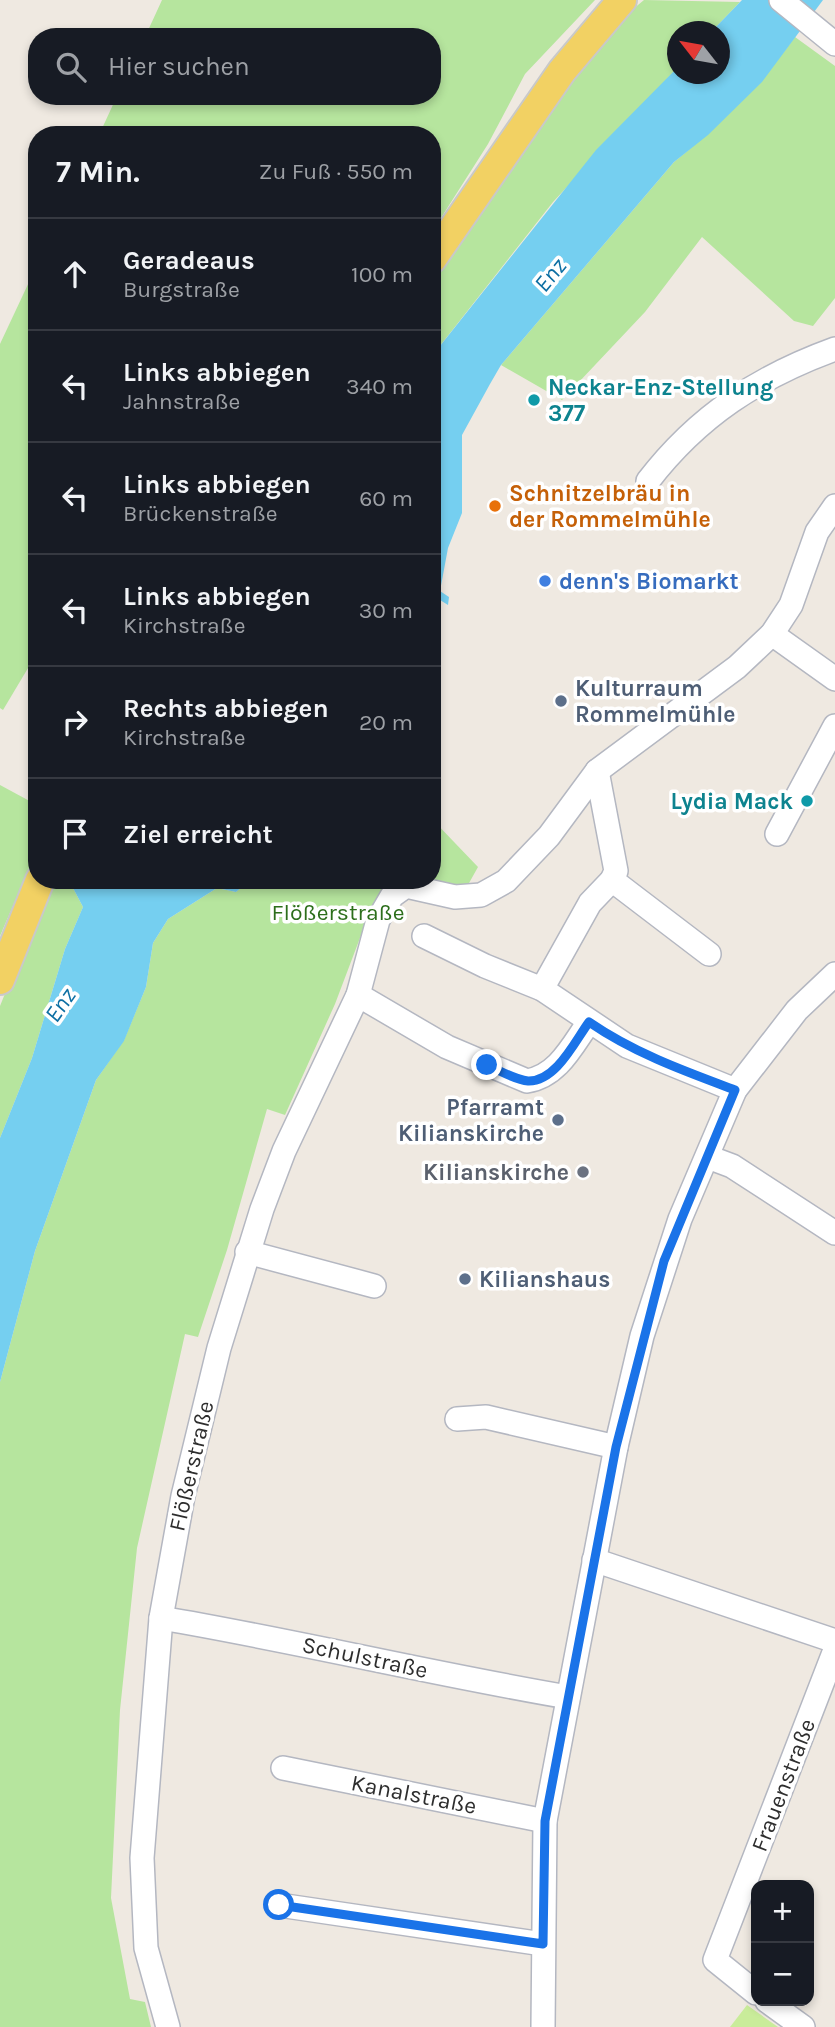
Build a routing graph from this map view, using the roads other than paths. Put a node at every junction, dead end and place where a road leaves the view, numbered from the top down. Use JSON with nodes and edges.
{"nodes":[{"id":1,"x":622,"y":0,"type":"edge"},
{"id":2,"x":780,"y":0,"type":"edge"},
{"id":3,"x":835,"y":44,"type":"edge"},
{"id":4,"x":441,"y":246,"type":"edge"},
{"id":5,"x":835,"y":349,"type":"edge"},
{"id":6,"x":648,"y":481,"type":"dead end"},
{"id":7,"x":835,"y":506,"type":"edge"},
{"id":8,"x":772,"y":634,"type":"junction"},
{"id":9,"x":835,"y":679,"type":"edge"},
{"id":10,"x":835,"y":726,"type":"edge"},
{"id":11,"x":597,"y":771,"type":"junction"},
{"id":12,"x":777,"y":834,"type":"dead end"},
{"id":13,"x":612,"y":880,"type":"junction"},
{"id":14,"x":36,"y":889,"type":"edge"},
{"id":15,"x":402,"y":889,"type":"edge"},
{"id":16,"x":419,"y":889,"type":"edge"},
{"id":17,"x":424,"y":936,"type":"dead end"},
{"id":18,"x":709,"y":954,"type":"dead end"},
{"id":19,"x":835,"y":974,"type":"edge"},
{"id":20,"x":0,"y":980,"type":"edge"},
{"id":21,"x":542,"y":989,"type":"junction"},
{"id":22,"x":358,"y":995,"type":"junction"},
{"id":23,"x":589,"y":1022,"type":"junction"},
{"id":24,"x":735,"y":1090,"type":"junction"},
{"id":25,"x":708,"y":1157,"type":"junction"},
{"id":26,"x":835,"y":1233,"type":"edge"},
{"id":27,"x":247,"y":1252,"type":"junction"},
{"id":28,"x":374,"y":1286,"type":"dead end"},
{"id":29,"x":457,"y":1419,"type":"dead end"},
{"id":30,"x":616,"y":1447,"type":"junction"},
{"id":31,"x":594,"y":1560,"type":"junction"},
{"id":32,"x":161,"y":1618,"type":"junction"},
{"id":33,"x":835,"y":1641,"type":"edge"},
{"id":34,"x":835,"y":1650,"type":"edge"},
{"id":35,"x":568,"y":1697,"type":"junction"},
{"id":36,"x":283,"y":1768,"type":"dead end"},
{"id":37,"x":545,"y":1821,"type":"junction"},
{"id":38,"x":279,"y":1905,"type":"dead end"},
{"id":39,"x":543,"y":1944,"type":"junction"},
{"id":40,"x":751,"y":1989,"type":"edge"},
{"id":41,"x":773,"y":2006,"type":"edge"},
{"id":42,"x":167,"y":2027,"type":"edge"},
{"id":43,"x":543,"y":2027,"type":"edge"},
{"id":44,"x":803,"y":2027,"type":"edge"}],
"edges":[{"from":1,"to":4,"type":"main road"},
{"from":2,"to":3,"type":"street"},
{"from":5,"to":6,"type":"street"},
{"from":7,"to":8,"type":"street","name":"Flößerstraße"},
{"from":8,"to":9,"type":"street"},
{"from":8,"to":11,"type":"street","name":"Flößerstraße"},
{"from":10,"to":12,"type":"street"},
{"from":11,"to":13,"type":"street"},
{"from":11,"to":16,"type":"street","name":"Flößerstraße"},
{"from":13,"to":18,"type":"street"},
{"from":13,"to":21,"type":"street"},
{"from":14,"to":20,"type":"main road"},
{"from":15,"to":22,"type":"street","name":"Flößerstraße"},
{"from":17,"to":21,"type":"street"},
{"from":19,"to":24,"type":"street"},
{"from":21,"to":23,"type":"street"},
{"from":22,"to":23,"type":"street"},
{"from":22,"to":27,"type":"street","name":"Flößerstraße"},
{"from":23,"to":24,"type":"street"},
{"from":24,"to":25,"type":"street"},
{"from":25,"to":26,"type":"street"},
{"from":25,"to":30,"type":"street"},
{"from":27,"to":28,"type":"street"},
{"from":27,"to":32,"type":"street","name":"Flößerstraße"},
{"from":29,"to":30,"type":"street"},
{"from":30,"to":31,"type":"street"},
{"from":31,"to":33,"type":"street"},
{"from":31,"to":35,"type":"street"},
{"from":32,"to":35,"type":"street","name":"Schulstraße"},
{"from":32,"to":42,"type":"street","name":"Flößerstraße"},
{"from":34,"to":40,"type":"street","name":"Frauenstraße"},
{"from":35,"to":37,"type":"street"},
{"from":36,"to":37,"type":"street","name":"Kanalstraße"},
{"from":37,"to":39,"type":"street"},
{"from":38,"to":39,"type":"street"},
{"from":39,"to":43,"type":"street"},
{"from":41,"to":44,"type":"street"}]}
